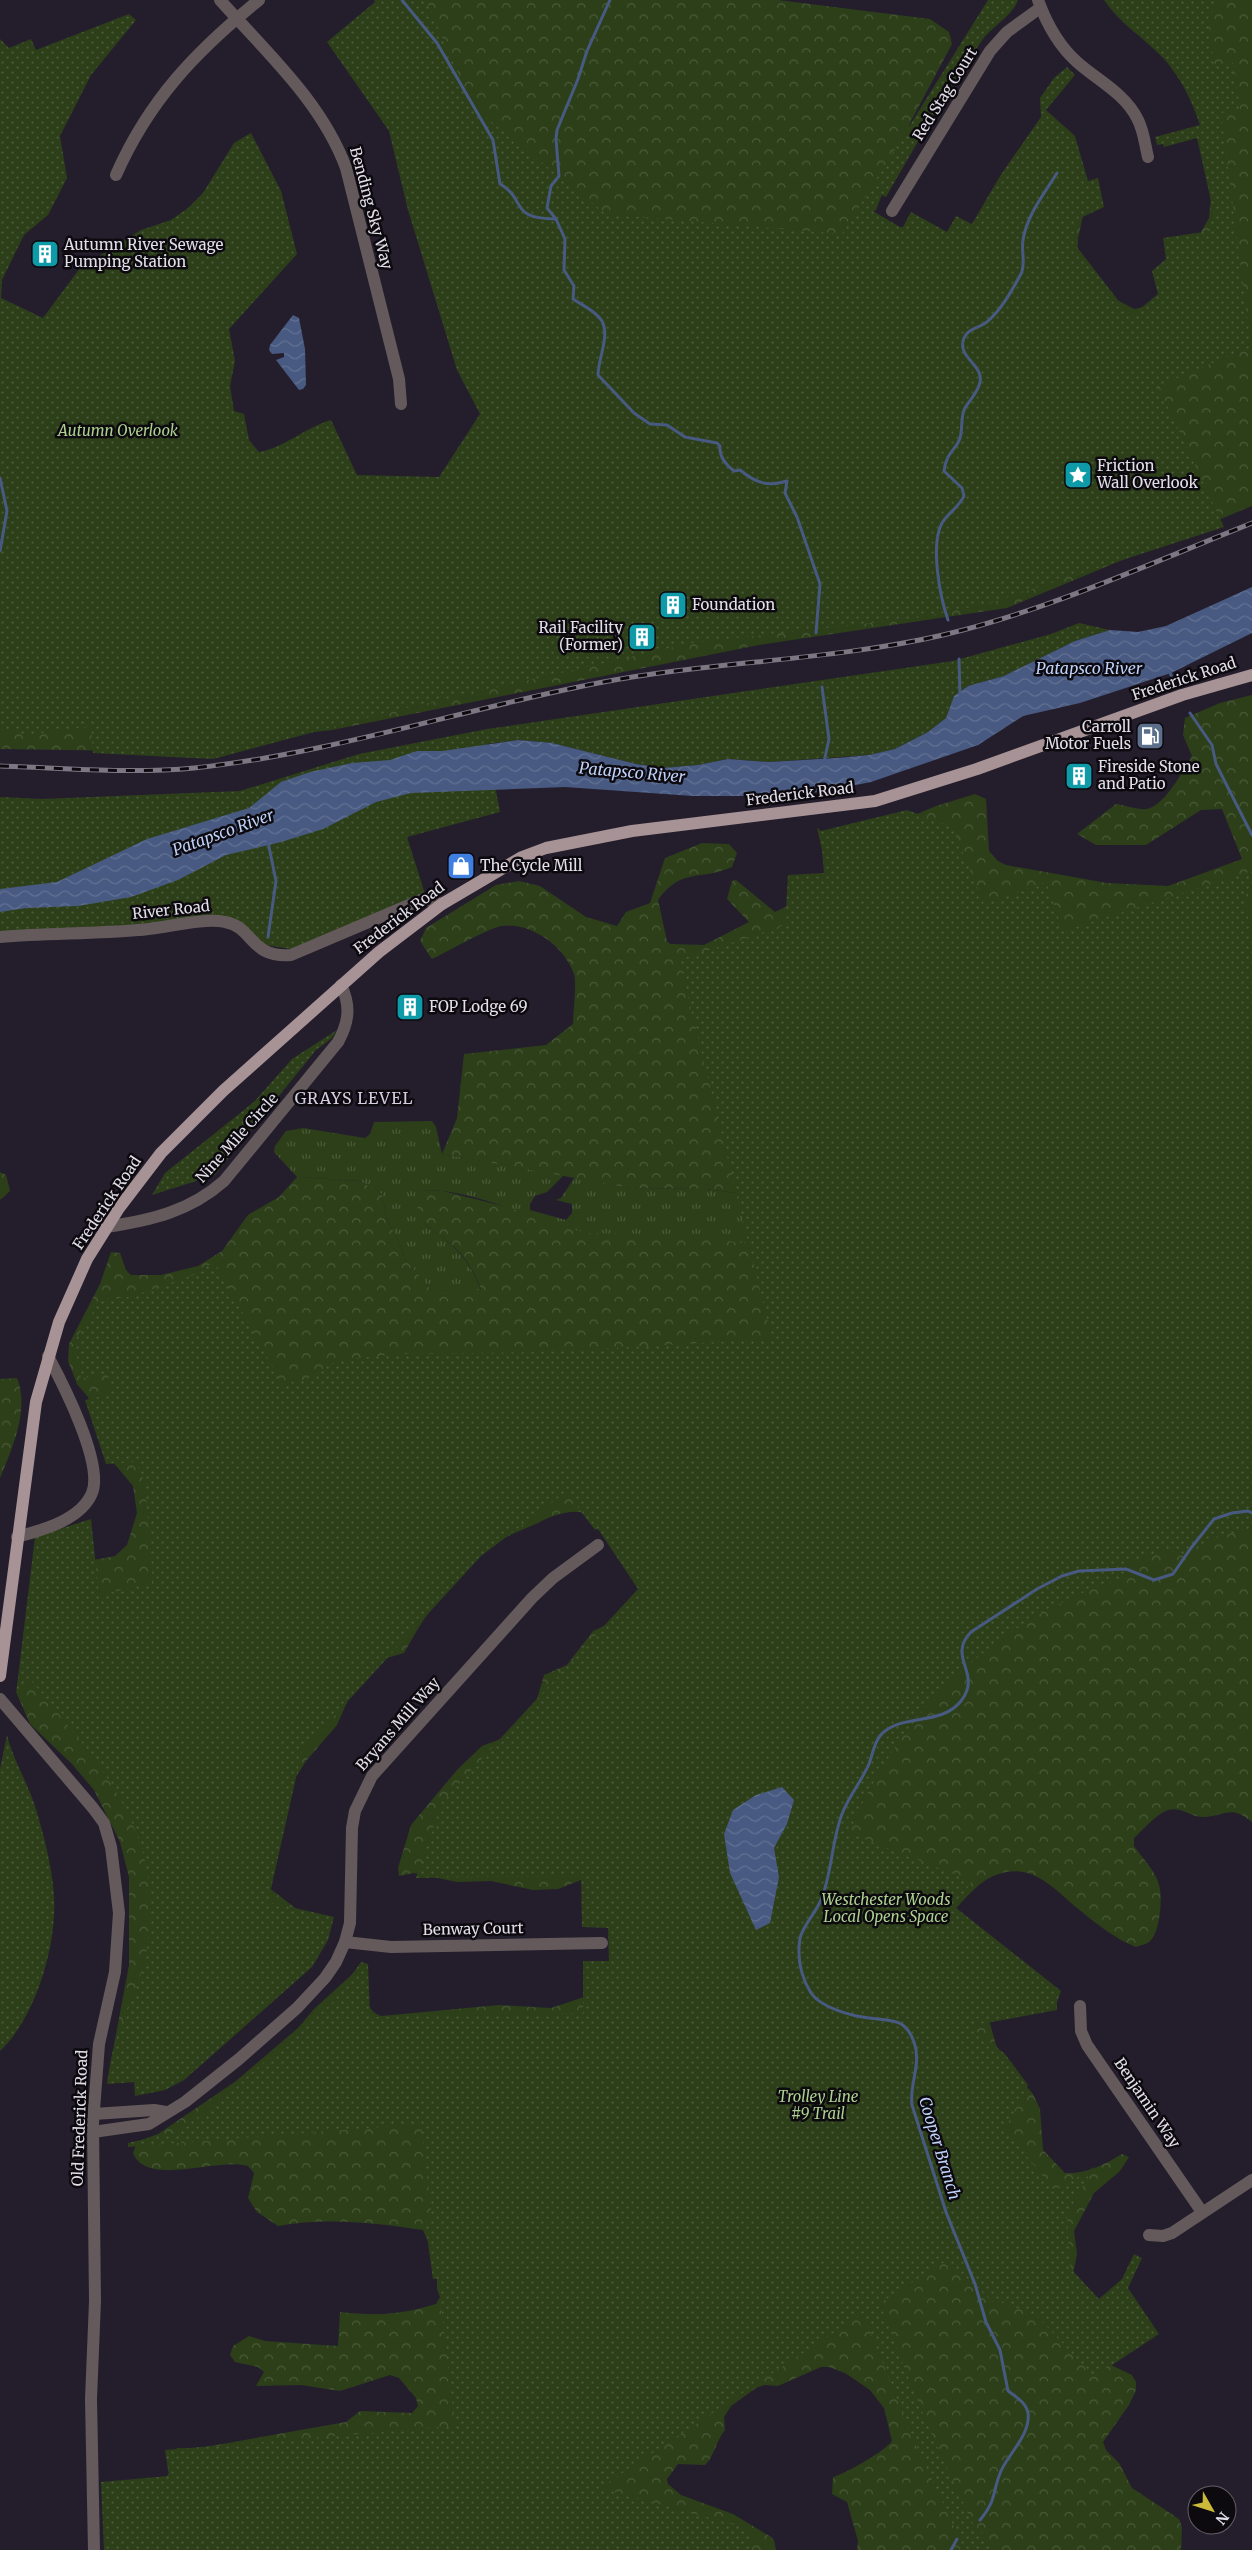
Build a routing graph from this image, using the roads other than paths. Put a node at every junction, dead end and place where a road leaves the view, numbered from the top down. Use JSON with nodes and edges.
{"nodes":[{"id":1,"x":220,"y":0,"type":"edge"},
{"id":2,"x":258,"y":0,"type":"edge"},
{"id":3,"x":1039,"y":4,"type":"edge"},
{"id":4,"x":236,"y":18,"type":"junction"},
{"id":5,"x":1148,"y":157,"type":"dead end"},
{"id":6,"x":116,"y":175,"type":"dead end"},
{"id":7,"x":892,"y":211,"type":"dead end"},
{"id":8,"x":401,"y":404,"type":"dead end"},
{"id":9,"x":1252,"y":675,"type":"edge"},
{"id":10,"x":442,"y":904,"type":"junction"},
{"id":11,"x":0,"y":936,"type":"edge"},
{"id":12,"x":341,"y":985,"type":"junction"},
{"id":13,"x":106,"y":1227,"type":"junction"},
{"id":14,"x":48,"y":1356,"type":"junction"},
{"id":15,"x":18,"y":1537,"type":"junction"},
{"id":16,"x":598,"y":1544,"type":"dead end"},
{"id":17,"x":0,"y":1676,"type":"edge"},
{"id":18,"x":0,"y":1698,"type":"edge"},
{"id":19,"x":345,"y":1942,"type":"junction"},
{"id":20,"x":602,"y":1943,"type":"dead end"},
{"id":21,"x":1080,"y":2006,"type":"dead end"},
{"id":22,"x":166,"y":2112,"type":"junction"},
{"id":23,"x":94,"y":2114,"type":"junction"},
{"id":24,"x":93,"y":2132,"type":"junction"},
{"id":25,"x":1252,"y":2180,"type":"edge"},
{"id":26,"x":1202,"y":2212,"type":"junction"},
{"id":27,"x":1150,"y":2235,"type":"dead end"},
{"id":28,"x":94,"y":2550,"type":"edge"}],
"edges":[{"from":1,"to":4,"type":"street","name":"Bending Sky Way"},
{"from":2,"to":4,"type":"street"},
{"from":3,"to":5,"type":"street"},
{"from":3,"to":7,"type":"street","name":"Red Stag Court"},
{"from":4,"to":6,"type":"street"},
{"from":4,"to":8,"type":"street","name":"Bending Sky Way"},
{"from":9,"to":10,"type":"main road","name":"Frederick Road"},
{"from":10,"to":11,"type":"street","name":"River Road"},
{"from":10,"to":12,"type":"main road","name":"Frederick Road"},
{"from":12,"to":13,"type":"main road","name":"Frederick Road"},
{"from":12,"to":13,"type":"street","name":"Nine Mile Circle"},
{"from":13,"to":14,"type":"main road","name":"Frederick Road"},
{"from":14,"to":15,"type":"main road","name":"Frederick Road"},
{"from":14,"to":15,"type":"street"},
{"from":15,"to":17,"type":"main road","name":"Frederick Road"},
{"from":16,"to":19,"type":"street","name":"Bryans Mill Way"},
{"from":18,"to":23,"type":"street","name":"Old Frederick Road"},
{"from":19,"to":20,"type":"street","name":"Benway Court"},
{"from":19,"to":22,"type":"street","name":"Bryans Mill Way"},
{"from":21,"to":26,"type":"street","name":"Benjamin Way"},
{"from":22,"to":23,"type":"street"},
{"from":22,"to":24,"type":"street","name":"Bryans Mill Way"},
{"from":23,"to":24,"type":"street","name":"Old Frederick Road"},
{"from":24,"to":28,"type":"street","name":"Old Frederick Road"},
{"from":25,"to":26,"type":"street"},
{"from":26,"to":27,"type":"street"}]}
